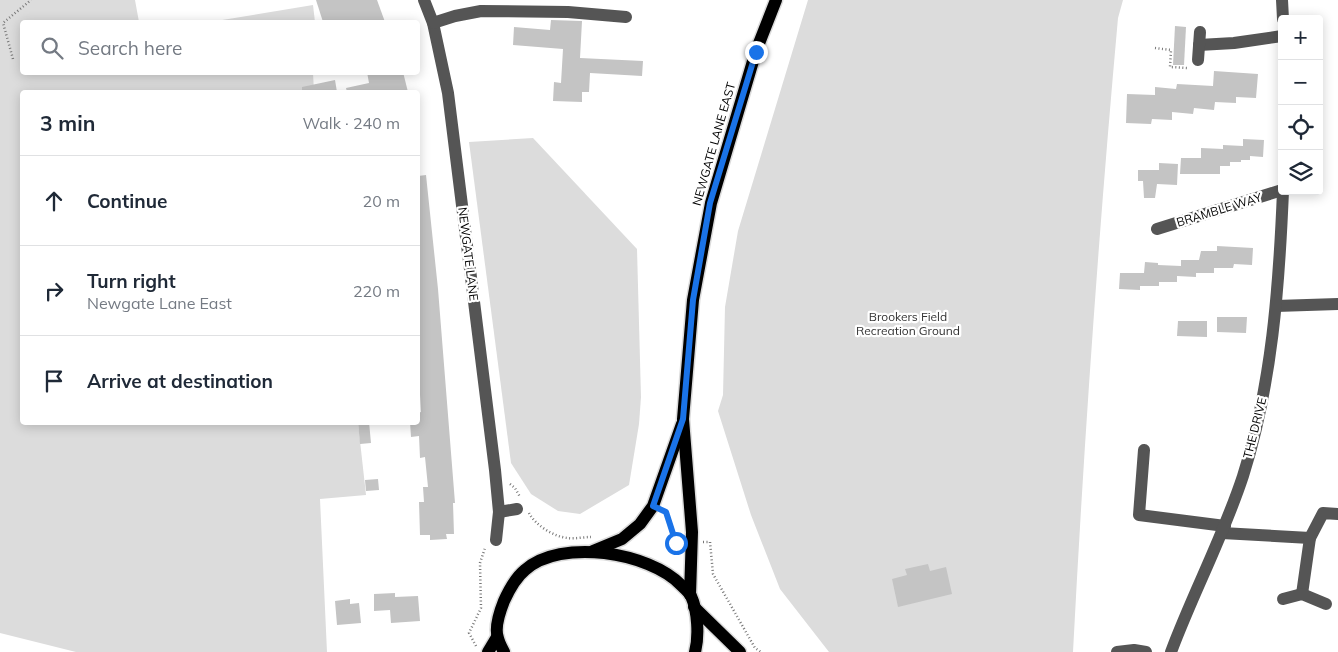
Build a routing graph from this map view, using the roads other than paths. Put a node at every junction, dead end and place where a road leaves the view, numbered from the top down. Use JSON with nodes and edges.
{"nodes":[{"id":1,"x":424,"y":0,"type":"edge"},
{"id":2,"x":776,"y":0,"type":"edge"},
{"id":3,"x":1282,"y":0,"type":"edge"},
{"id":4,"x":1283,"y":15,"type":"edge"},
{"id":5,"x":626,"y":17,"type":"dead end"},
{"id":6,"x":433,"y":23,"type":"junction"},
{"id":7,"x":1278,"y":37,"type":"edge"},
{"id":8,"x":1198,"y":60,"type":"road end"},
{"id":9,"x":1278,"y":192,"type":"edge"},
{"id":10,"x":1283,"y":195,"type":"edge"},
{"id":11,"x":1156,"y":229,"type":"dead end"},
{"id":12,"x":1338,"y":304,"type":"edge"},
{"id":13,"x":1276,"y":306,"type":"junction"},
{"id":14,"x":683,"y":419,"type":"junction"},
{"id":15,"x":1144,"y":450,"type":"dead end"},
{"id":16,"x":522,"y":508,"type":"road end"},
{"id":17,"x":499,"y":512,"type":"junction"},
{"id":18,"x":1338,"y":514,"type":"edge"},
{"id":19,"x":1224,"y":530,"type":"junction"},
{"id":20,"x":1310,"y":538,"type":"junction"},
{"id":21,"x":491,"y":542,"type":"road end"},
{"id":22,"x":592,"y":551,"type":"junction"},
{"id":23,"x":1302,"y":594,"type":"junction"},
{"id":24,"x":1283,"y":598,"type":"dead end"},
{"id":25,"x":692,"y":601,"type":"junction"},
{"id":26,"x":1326,"y":604,"type":"dead end"},
{"id":27,"x":497,"y":637,"type":"junction"},
{"id":28,"x":483,"y":651,"type":"edge"},
{"id":29,"x":504,"y":652,"type":"edge"},
{"id":30,"x":695,"y":652,"type":"edge"},
{"id":31,"x":740,"y":652,"type":"edge"},
{"id":32,"x":1117,"y":652,"type":"edge"},
{"id":33,"x":1146,"y":652,"type":"edge"},
{"id":34,"x":1171,"y":652,"type":"edge"}],
"edges":[{"from":1,"to":6,"type":"street","name":"NEWGATE LANE"},
{"from":2,"to":14,"type":"main road","name":"NEWGATE LANE EAST"},
{"from":3,"to":4,"type":"street"},
{"from":5,"to":6,"type":"street"},
{"from":6,"to":17,"type":"street","name":"NEWGATE LANE"},
{"from":7,"to":8,"type":"street"},
{"from":9,"to":11,"type":"street","name":"BRAMBLE WAY"},
{"from":10,"to":13,"type":"street","name":"THE DRIVE"},
{"from":12,"to":13,"type":"street"},
{"from":13,"to":19,"type":"street","name":"THE DRIVE"},
{"from":14,"to":22,"type":"main road","name":"NEWGATE LANE EAST"},
{"from":14,"to":25,"type":"main road","name":"NEWGATE LANE EAST"},
{"from":15,"to":19,"type":"street"},
{"from":16,"to":17,"type":"street"},
{"from":17,"to":21,"type":"street","name":"NEWGATE LANE"},
{"from":18,"to":20,"type":"street"},
{"from":19,"to":20,"type":"street"},
{"from":19,"to":34,"type":"street","name":"THE DRIVE"},
{"from":20,"to":23,"type":"street"},
{"from":22,"to":25,"type":"main road"},
{"from":22,"to":27,"type":"main road"},
{"from":23,"to":24,"type":"street"},
{"from":23,"to":26,"type":"street"},
{"from":25,"to":30,"type":"main road","name":"NEWGATE LANE EAST"},
{"from":25,"to":31,"type":"main road"},
{"from":27,"to":28,"type":"main road"},
{"from":27,"to":29,"type":"main road"},
{"from":32,"to":33,"type":"street"}]}
